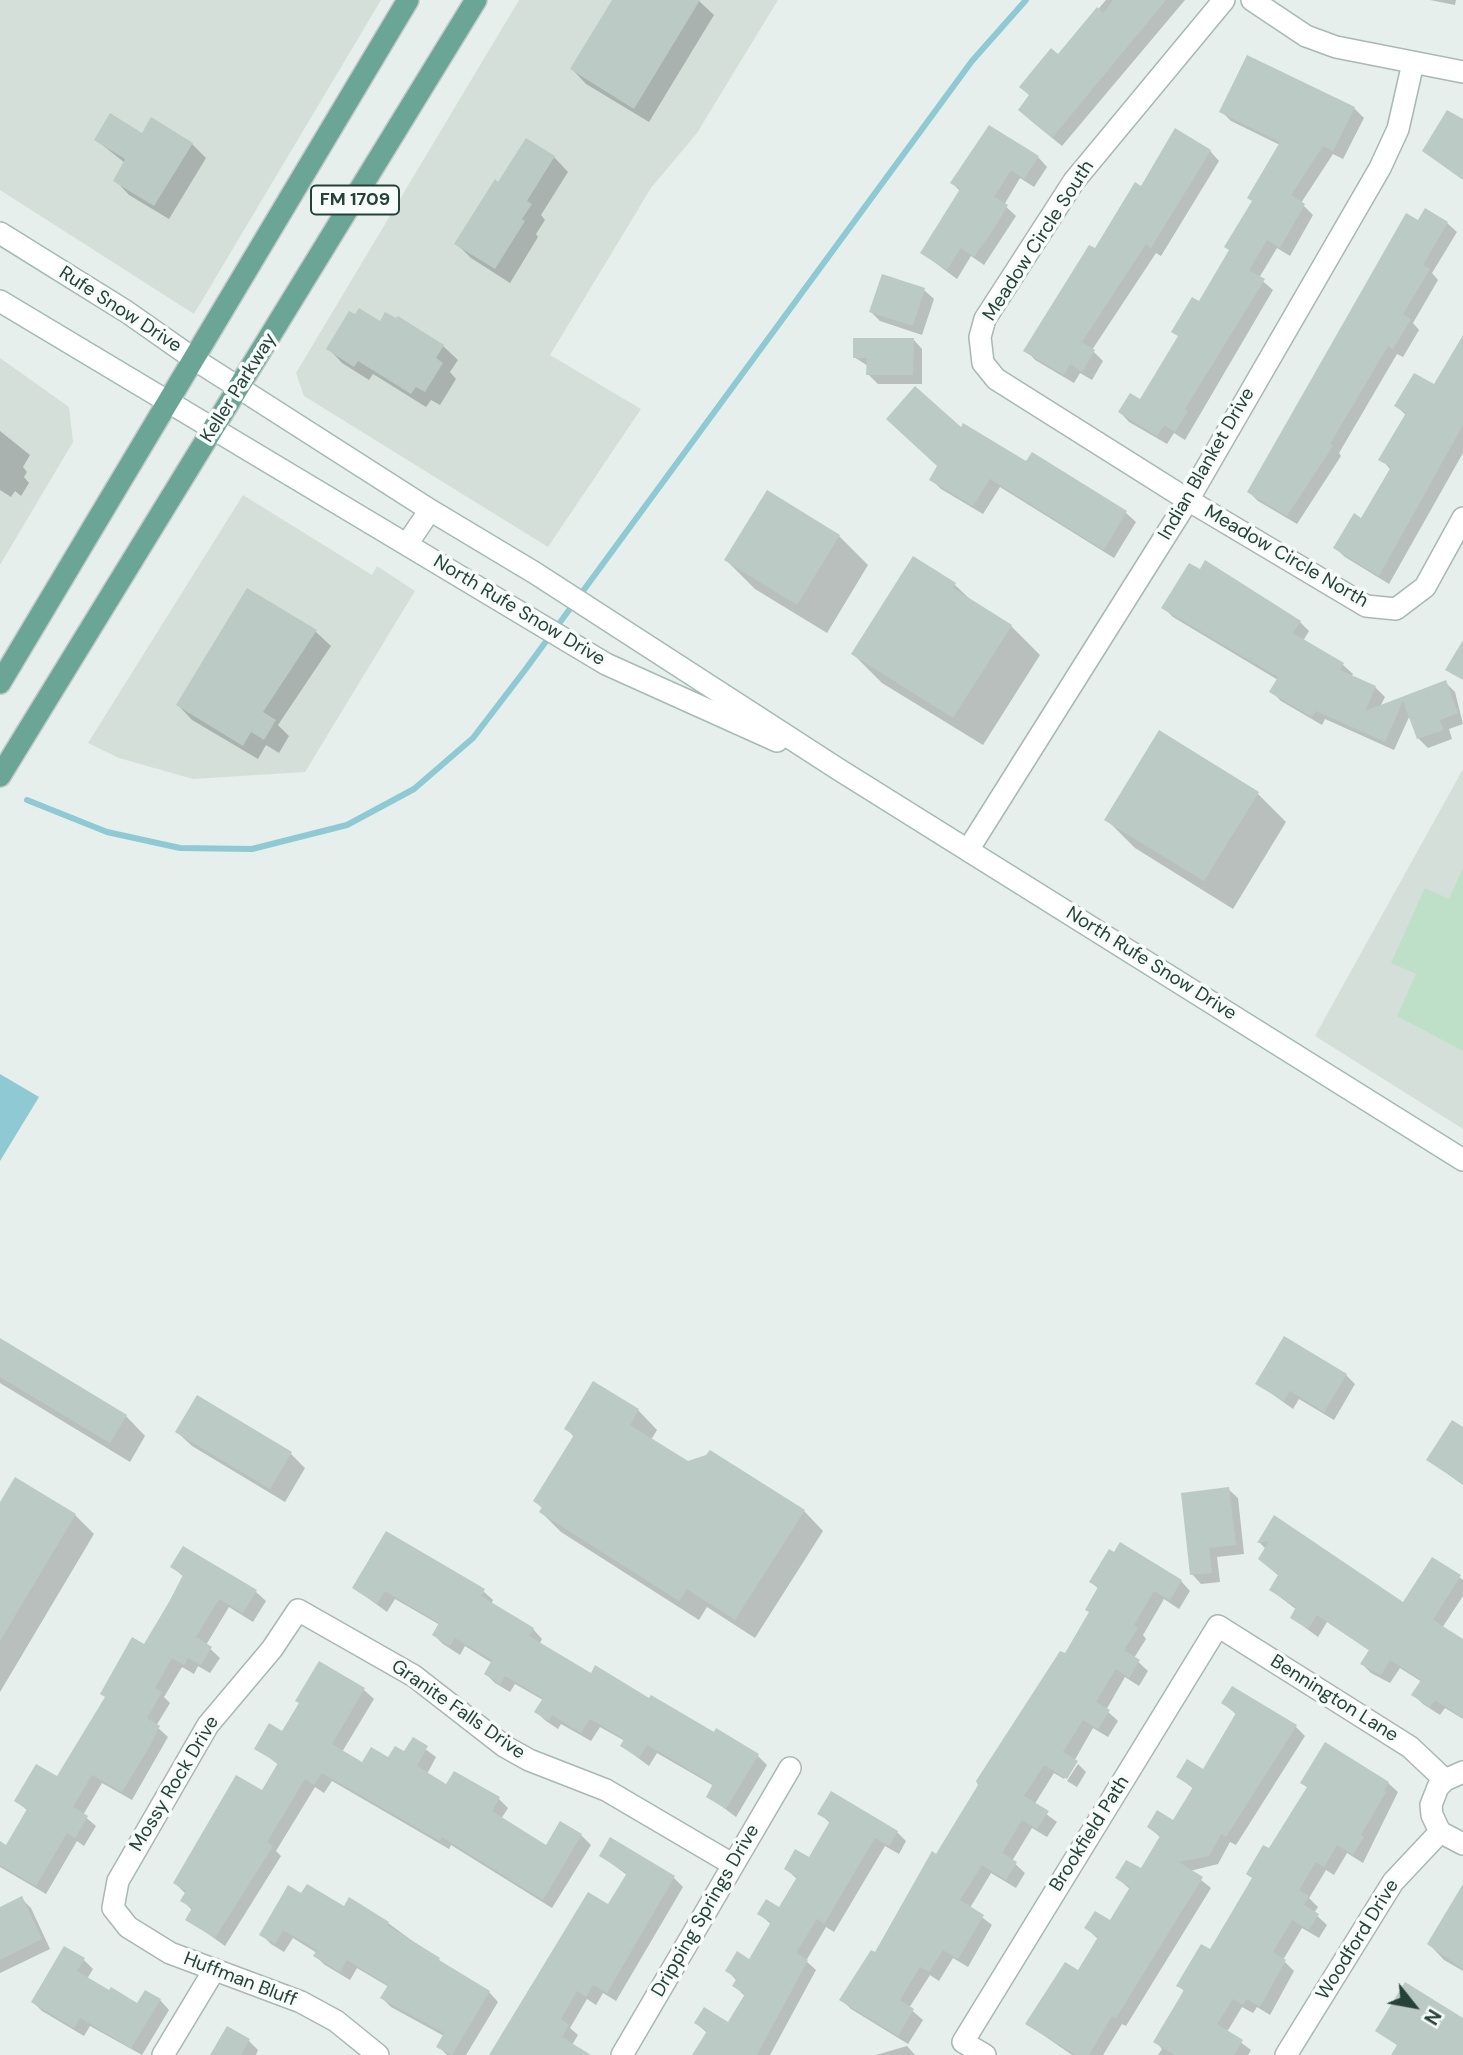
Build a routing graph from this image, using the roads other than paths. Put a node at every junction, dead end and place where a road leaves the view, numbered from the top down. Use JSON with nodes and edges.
{"nodes":[{"id":1,"x":408,"y":0,"type":"edge"},
{"id":2,"x":477,"y":0,"type":"edge"},
{"id":3,"x":1224,"y":0,"type":"edge"},
{"id":4,"x":1252,"y":0,"type":"edge"},
{"id":5,"x":1413,"y":63,"type":"junction"},
{"id":6,"x":1463,"y":72,"type":"edge"},
{"id":7,"x":0,"y":233,"type":"edge"},
{"id":8,"x":0,"y":300,"type":"edge"},
{"id":9,"x":194,"y":359,"type":"junction"},
{"id":10,"x":239,"y":388,"type":"junction"},
{"id":11,"x":169,"y":401,"type":"junction"},
{"id":12,"x":213,"y":429,"type":"junction"},
{"id":13,"x":1188,"y":500,"type":"junction"},
{"id":14,"x":429,"y":510,"type":"junction"},
{"id":15,"x":1463,"y":518,"type":"edge"},
{"id":16,"x":407,"y":544,"type":"junction"},
{"id":17,"x":0,"y":683,"type":"edge"},
{"id":18,"x":838,"y":769,"type":"junction"},
{"id":19,"x":0,"y":776,"type":"edge"},
{"id":20,"x":968,"y":850,"type":"junction"},
{"id":21,"x":1463,"y":1160,"type":"edge"},
{"id":22,"x":298,"y":1610,"type":"joint"},
{"id":23,"x":1218,"y":1626,"type":"joint"},
{"id":24,"x":790,"y":1768,"type":"dead end"},
{"id":25,"x":1454,"y":1776,"type":"edge"},
{"id":26,"x":1440,"y":1832,"type":"junction"},
{"id":27,"x":1463,"y":1844,"type":"edge"},
{"id":28,"x":732,"y":1864,"type":"junction"},
{"id":29,"x":113,"y":1897,"type":"joint"},
{"id":30,"x":213,"y":1972,"type":"junction"},
{"id":31,"x":1289,"y":2054,"type":"edge"},
{"id":32,"x":163,"y":2055,"type":"edge"},
{"id":33,"x":378,"y":2055,"type":"edge"},
{"id":34,"x":622,"y":2055,"type":"edge"},
{"id":35,"x":985,"y":2055,"type":"edge"}],
"edges":[{"from":1,"to":9,"type":"main road","number":"FM 1709"},
{"from":2,"to":10,"type":"main road","name":"Keller Parkway","number":"FM 1709"},
{"from":3,"to":13,"type":"street","name":"Meadow Circle South"},
{"from":4,"to":5,"type":"street"},
{"from":5,"to":6,"type":"street"},
{"from":5,"to":13,"type":"street","name":"Indian Blanket Drive"},
{"from":7,"to":9,"type":"street","name":"Rufe Snow Drive"},
{"from":8,"to":11,"type":"street"},
{"from":9,"to":10,"type":"street","name":"Rufe Snow Drive"},
{"from":9,"to":11,"type":"main road","number":"FM 1709"},
{"from":10,"to":12,"type":"main road","name":"Keller Parkway","number":"FM 1709"},
{"from":10,"to":14,"type":"street","name":"North Rufe Snow Drive"},
{"from":11,"to":12,"type":"street"},
{"from":11,"to":17,"type":"main road","number":"FM 1709"},
{"from":12,"to":16,"type":"street","name":"North Rufe Snow Drive"},
{"from":12,"to":19,"type":"main road","name":"Keller Parkway","number":"FM 1709"},
{"from":13,"to":15,"type":"street","name":"Meadow Circle North"},
{"from":13,"to":20,"type":"street","name":"Indian Blanket Drive"},
{"from":14,"to":16,"type":"street"},
{"from":14,"to":18,"type":"street","name":"North Rufe Snow Drive"},
{"from":16,"to":18,"type":"street","name":"North Rufe Snow Drive"},
{"from":18,"to":20,"type":"street","name":"North Rufe Snow Drive"},
{"from":20,"to":21,"type":"street","name":"North Rufe Snow Drive"},
{"from":22,"to":28,"type":"street","name":"Granite Falls Drive"},
{"from":22,"to":29,"type":"street","name":"Mossy Rock Drive"},
{"from":23,"to":25,"type":"street","name":"Bennington Lane"},
{"from":23,"to":35,"type":"street","name":"Brookfield Path"},
{"from":24,"to":28,"type":"street","name":"Dripping Springs Drive"},
{"from":25,"to":26,"type":"street"},
{"from":26,"to":27,"type":"street"},
{"from":26,"to":31,"type":"street","name":"Woodford Drive"},
{"from":28,"to":34,"type":"street","name":"Dripping Springs Drive"},
{"from":29,"to":30,"type":"street","name":"Huffman Bluff"},
{"from":30,"to":32,"type":"street"},
{"from":30,"to":33,"type":"street","name":"Huffman Bluff"}]}
